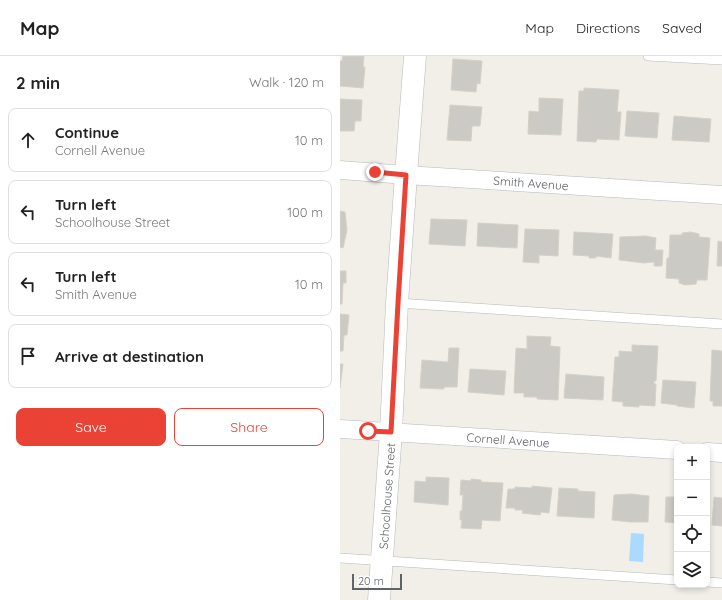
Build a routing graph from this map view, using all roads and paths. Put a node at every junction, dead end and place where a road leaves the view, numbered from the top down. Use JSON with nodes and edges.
{"nodes":[{"id":1,"x":415,"y":56,"type":"edge"},
{"id":2,"x":648,"y":56,"type":"edge"},
{"id":3,"x":722,"y":60,"type":"edge"},
{"id":4,"x":340,"y":170,"type":"edge"},
{"id":5,"x":406,"y":175,"type":"junction"},
{"id":6,"x":722,"y":195,"type":"edge"},
{"id":7,"x":398,"y":303,"type":"junction"},
{"id":8,"x":722,"y":324,"type":"edge"},
{"id":9,"x":340,"y":429,"type":"edge"},
{"id":10,"x":391,"y":432,"type":"junction"},
{"id":11,"x":674,"y":450,"type":"edge"},
{"id":12,"x":710,"y":452,"type":"edge"},
{"id":13,"x":722,"y":453,"type":"edge"},
{"id":14,"x":340,"y":558,"type":"edge"},
{"id":15,"x":382,"y":561,"type":"junction"},
{"id":16,"x":674,"y":580,"type":"edge"},
{"id":17,"x":710,"y":582,"type":"edge"},
{"id":18,"x":722,"y":583,"type":"edge"},
{"id":19,"x":379,"y":600,"type":"edge"}],
"edges":[{"from":1,"to":5,"type":"street","name":"Schoolhouse Street"},
{"from":2,"to":3,"type":"lane"},
{"from":4,"to":5,"type":"street","name":"Smith Avenue"},
{"from":5,"to":6,"type":"street","name":"Smith Avenue"},
{"from":5,"to":7,"type":"street","name":"Schoolhouse Street"},
{"from":7,"to":8,"type":"lane"},
{"from":7,"to":10,"type":"street","name":"Schoolhouse Street"},
{"from":9,"to":10,"type":"street","name":"Cornell Avenue"},
{"from":10,"to":11,"type":"street","name":"Cornell Avenue"},
{"from":10,"to":15,"type":"street","name":"Schoolhouse Street"},
{"from":12,"to":13,"type":"street"},
{"from":14,"to":15,"type":"lane"},
{"from":15,"to":16,"type":"lane"},
{"from":15,"to":19,"type":"street","name":"Schoolhouse Street"},
{"from":17,"to":18,"type":"lane"}]}
